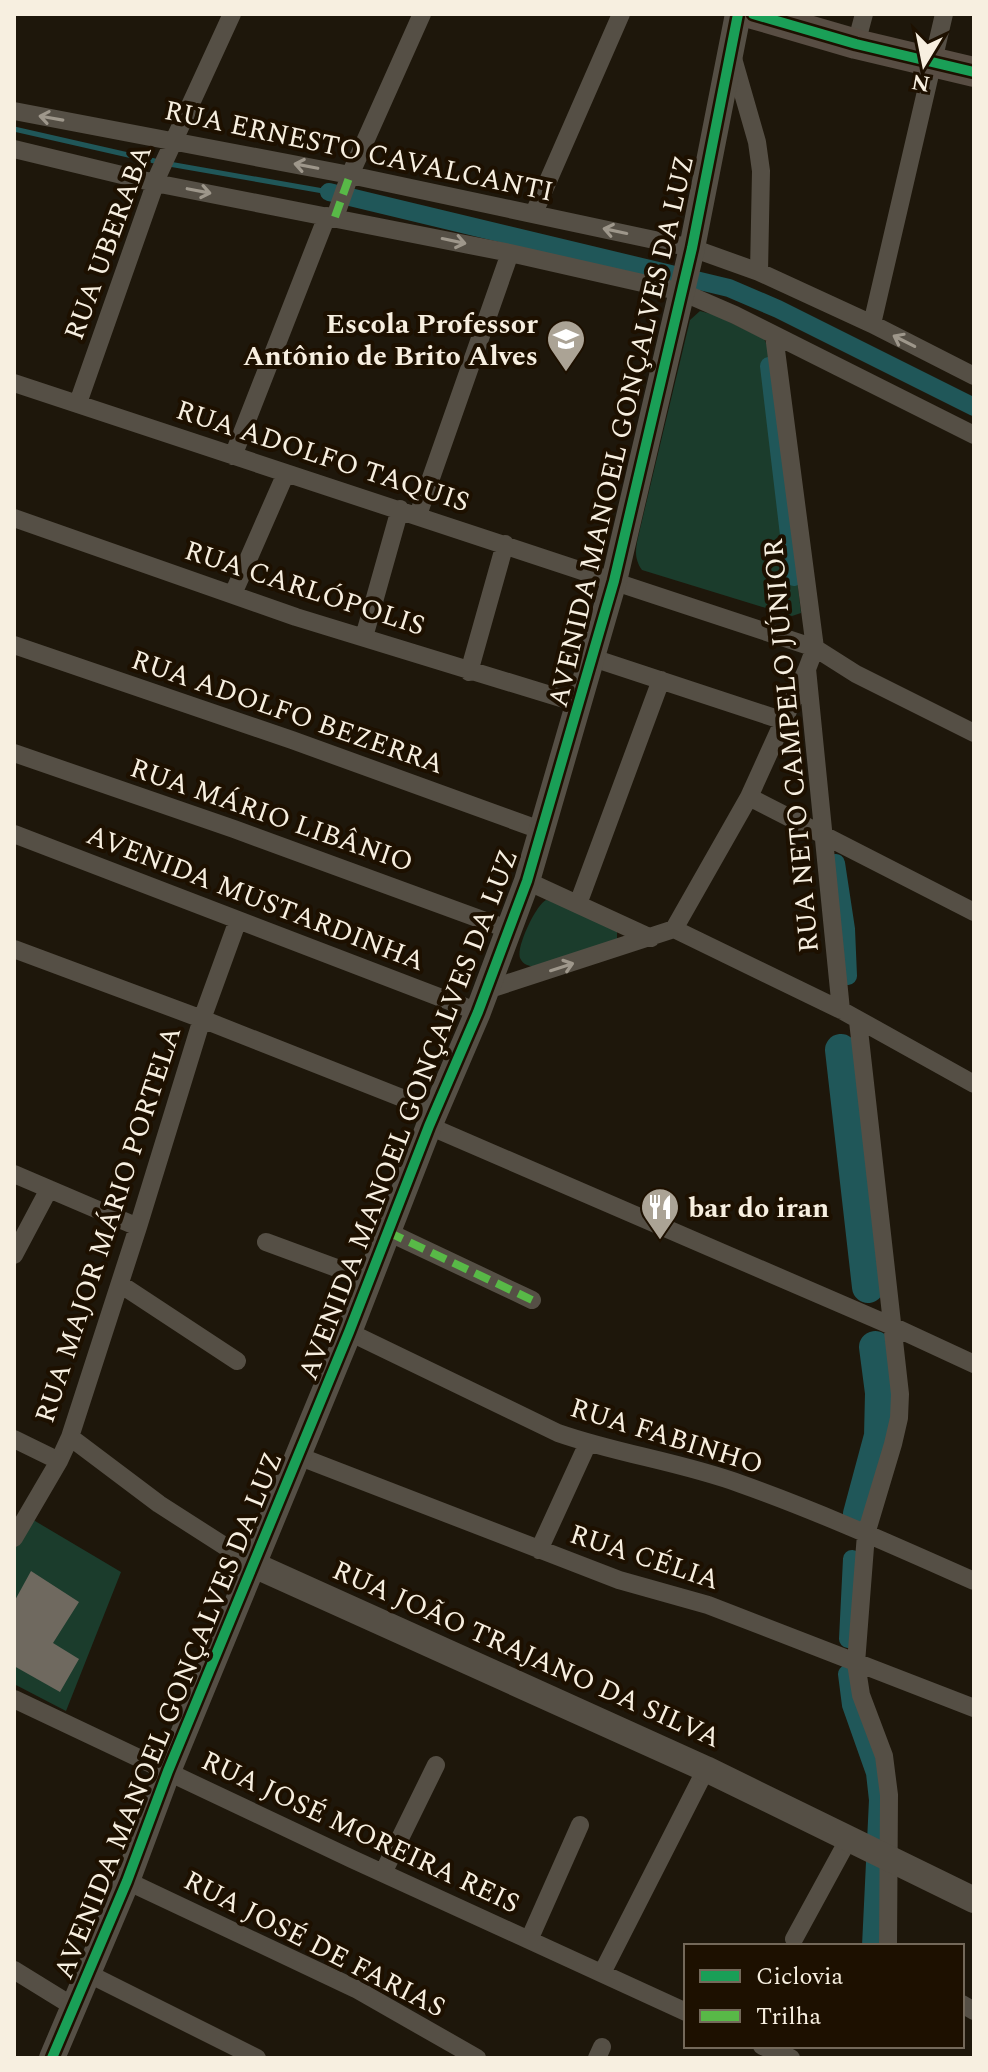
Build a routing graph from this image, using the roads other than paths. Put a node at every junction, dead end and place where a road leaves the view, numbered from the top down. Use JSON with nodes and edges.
{"nodes":[{"id":1,"x":232,"y":14,"type":"edge"},
{"id":2,"x":422,"y":14,"type":"edge"},
{"id":3,"x":621,"y":14,"type":"edge"},
{"id":4,"x":738,"y":14,"type":"edge"},
{"id":5,"x":753,"y":14,"type":"edge"},
{"id":6,"x":864,"y":14,"type":"edge"},
{"id":7,"x":944,"y":14,"type":"edge"},
{"id":8,"x":856,"y":44,"type":"junction"},
{"id":9,"x":731,"y":54,"type":"junction"},
{"id":10,"x":932,"y":61,"type":"junction"},
{"id":11,"x":974,"y":72,"type":"edge"},
{"id":12,"x":14,"y":111,"type":"edge"},
{"id":13,"x":174,"y":143,"type":"junction"},
{"id":14,"x":14,"y":149,"type":"edge"},
{"id":15,"x":157,"y":178,"type":"junction"},
{"id":16,"x":347,"y":182,"type":"junction"},
{"id":17,"x":534,"y":213,"type":"junction"},
{"id":18,"x":333,"y":214,"type":"junction"},
{"id":19,"x":691,"y":252,"type":"junction"},
{"id":20,"x":510,"y":253,"type":"junction"},
{"id":21,"x":759,"y":272,"type":"junction"},
{"id":22,"x":682,"y":289,"type":"junction"},
{"id":23,"x":872,"y":324,"type":"junction"},
{"id":24,"x":774,"y":335,"type":"junction"},
{"id":25,"x":974,"y":376,"type":"edge"},
{"id":26,"x":14,"y":383,"type":"edge"},
{"id":27,"x":78,"y":403,"type":"junction"},
{"id":28,"x":974,"y":435,"type":"edge"},
{"id":29,"x":233,"y":456,"type":"junction"},
{"id":30,"x":286,"y":473,"type":"junction"},
{"id":31,"x":409,"y":512,"type":"junction"},
{"id":32,"x":14,"y":518,"type":"edge"},
{"id":33,"x":505,"y":544,"type":"junction"},
{"id":34,"x":614,"y":581,"type":"junction"},
{"id":35,"x":233,"y":594,"type":"junction"},
{"id":36,"x":364,"y":637,"type":"junction"},
{"id":37,"x":14,"y":645,"type":"edge"},
{"id":38,"x":815,"y":648,"type":"junction"},
{"id":39,"x":593,"y":658,"type":"junction"},
{"id":40,"x":807,"y":669,"type":"junction"},
{"id":41,"x":469,"y":672,"type":"junction"},
{"id":42,"x":661,"y":680,"type":"junction"},
{"id":43,"x":580,"y":704,"type":"junction"},
{"id":44,"x":781,"y":720,"type":"junction"},
{"id":45,"x":974,"y":733,"type":"edge"},
{"id":46,"x":14,"y":753,"type":"edge"},
{"id":47,"x":749,"y":797,"type":"junction"},
{"id":48,"x":543,"y":831,"type":"junction"},
{"id":49,"x":14,"y":834,"type":"edge"},
{"id":50,"x":825,"y":835,"type":"junction"},
{"id":51,"x":527,"y":881,"type":"junction"},
{"id":52,"x":578,"y":904,"type":"junction"},
{"id":53,"x":974,"y":912,"type":"edge"},
{"id":54,"x":238,"y":920,"type":"junction"},
{"id":55,"x":674,"y":929,"type":"junction"},
{"id":56,"x":510,"y":930,"type":"junction"},
{"id":57,"x":651,"y":938,"type":"junction"},
{"id":58,"x":14,"y":949,"type":"edge"},
{"id":59,"x":483,"y":1001,"type":"junction"},
{"id":60,"x":841,"y":1010,"type":"junction"},
{"id":61,"x":202,"y":1019,"type":"junction"},
{"id":62,"x":858,"y":1021,"type":"junction"},
{"id":63,"x":974,"y":1084,"type":"edge"},
{"id":64,"x":432,"y":1118,"type":"junction"},
{"id":65,"x":14,"y":1174,"type":"edge"},
{"id":66,"x":49,"y":1189,"type":"junction"},
{"id":67,"x":138,"y":1227,"type":"junction"},
{"id":68,"x":388,"y":1232,"type":"junction"},
{"id":69,"x":266,"y":1242,"type":"dead end"},
{"id":70,"x":14,"y":1255,"type":"edge"},
{"id":71,"x":369,"y":1280,"type":"junction"},
{"id":72,"x":120,"y":1284,"type":"junction"},
{"id":73,"x":532,"y":1300,"type":"dead end"},
{"id":74,"x":892,"y":1326,"type":"junction"},
{"id":75,"x":349,"y":1332,"type":"junction"},
{"id":76,"x":237,"y":1361,"type":"dead end"},
{"id":77,"x":974,"y":1364,"type":"edge"},
{"id":78,"x":70,"y":1437,"type":"junction"},
{"id":79,"x":14,"y":1439,"type":"edge"},
{"id":80,"x":588,"y":1443,"type":"junction"},
{"id":81,"x":298,"y":1456,"type":"junction"},
{"id":82,"x":59,"y":1461,"type":"junction"},
{"id":83,"x":866,"y":1534,"type":"junction"},
{"id":84,"x":14,"y":1538,"type":"edge"},
{"id":85,"x":539,"y":1550,"type":"junction"},
{"id":86,"x":254,"y":1565,"type":"junction"},
{"id":87,"x":974,"y":1581,"type":"edge"},
{"id":88,"x":856,"y":1663,"type":"junction"},
{"id":89,"x":14,"y":1699,"type":"edge"},
{"id":90,"x":974,"y":1708,"type":"edge"},
{"id":91,"x":436,"y":1765,"type":"dead end"},
{"id":92,"x":706,"y":1769,"type":"junction"},
{"id":93,"x":168,"y":1771,"type":"junction"},
{"id":94,"x":580,"y":1825,"type":"dead end"},
{"id":95,"x":873,"y":1852,"type":"junction"},
{"id":96,"x":383,"y":1873,"type":"junction"},
{"id":97,"x":127,"y":1881,"type":"junction"},
{"id":98,"x":974,"y":1900,"type":"edge"},
{"id":99,"x":794,"y":1939,"type":"dead end"},
{"id":100,"x":529,"y":1940,"type":"junction"},
{"id":101,"x":888,"y":1944,"type":"edge"},
{"id":102,"x":14,"y":1970,"type":"edge"},
{"id":103,"x":87,"y":1973,"type":"junction"},
{"id":104,"x":602,"y":1973,"type":"junction"},
{"id":105,"x":74,"y":2007,"type":"junction"},
{"id":106,"x":684,"y":2011,"type":"edge"},
{"id":107,"x":767,"y":2048,"type":"edge"},
{"id":108,"x":59,"y":2056,"type":"edge"},
{"id":109,"x":257,"y":2058,"type":"edge"},
{"id":110,"x":477,"y":2058,"type":"edge"},
{"id":111,"x":791,"y":2058,"type":"edge"}],
"edges":[{"from":1,"to":13,"type":"street","name":"RUA UBERABA"},
{"from":2,"to":16,"type":"street"},
{"from":3,"to":17,"type":"street"},
{"from":4,"to":9,"type":"main road","name":"AVENIDA MANOEL GONÇALVES DA LUZ"},
{"from":5,"to":8,"type":"main road"},
{"from":6,"to":8,"type":"street"},
{"from":7,"to":10,"type":"street"},
{"from":8,"to":10,"type":"main road"},
{"from":9,"to":19,"type":"main road","name":"AVENIDA MANOEL GONÇALVES DA LUZ"},
{"from":9,"to":21,"type":"street"},
{"from":10,"to":11,"type":"main road"},
{"from":10,"to":23,"type":"street"},
{"from":13,"to":12,"type":"street","name":"RUA ERNESTO CAVALCANTI","one_way":true},
{"from":13,"to":15,"type":"street","name":"RUA UBERABA"},
{"from":16,"to":13,"type":"street","name":"RUA ERNESTO CAVALCANTI","one_way":true},
{"from":14,"to":15,"type":"street"},
{"from":15,"to":18,"type":"street","one_way":true},
{"from":15,"to":27,"type":"street","name":"RUA UBERABA"},
{"from":16,"to":17,"type":"street","name":"RUA ERNESTO CAVALCANTI"},
{"from":16,"to":18,"type":"street"},
{"from":19,"to":17,"type":"street","name":"RUA ERNESTO CAVALCANTI","one_way":true},
{"from":18,"to":20,"type":"street","one_way":true},
{"from":18,"to":29,"type":"street"},
{"from":19,"to":21,"type":"street","name":"RUA ERNESTO CAVALCANTI"},
{"from":19,"to":22,"type":"main road","name":"AVENIDA MANOEL GONÇALVES DA LUZ"},
{"from":20,"to":22,"type":"street"},
{"from":20,"to":31,"type":"street"},
{"from":21,"to":23,"type":"street","name":"RUA ERNESTO CAVALCANTI"},
{"from":22,"to":24,"type":"street"},
{"from":22,"to":34,"type":"main road","name":"AVENIDA MANOEL GONÇALVES DA LUZ"},
{"from":25,"to":23,"type":"street","name":"RUA ERNESTO CAVALCANTI","one_way":true},
{"from":24,"to":28,"type":"street"},
{"from":24,"to":38,"type":"street","name":"RUA NETO CAMPELO JÚNIOR"},
{"from":26,"to":27,"type":"street","name":"RUA ADOLFO TAQUIS"},
{"from":27,"to":29,"type":"street","name":"RUA ADOLFO TAQUIS"},
{"from":29,"to":30,"type":"street","name":"RUA ADOLFO TAQUIS"},
{"from":30,"to":31,"type":"street","name":"RUA ADOLFO TAQUIS"},
{"from":30,"to":35,"type":"street"},
{"from":31,"to":33,"type":"street","name":"RUA ADOLFO TAQUIS"},
{"from":31,"to":36,"type":"street"},
{"from":32,"to":35,"type":"street","name":"RUA CARLÓPOLIS"},
{"from":33,"to":34,"type":"street","name":"RUA ADOLFO TAQUIS"},
{"from":33,"to":41,"type":"street"},
{"from":34,"to":38,"type":"street","name":"RUA ADOLFO TAQUIS"},
{"from":34,"to":39,"type":"main road","name":"AVENIDA MANOEL GONÇALVES DA LUZ"},
{"from":35,"to":36,"type":"street","name":"RUA CARLÓPOLIS"},
{"from":36,"to":41,"type":"street","name":"RUA CARLÓPOLIS"},
{"from":37,"to":48,"type":"street","name":"RUA ADOLFO BEZERRA"},
{"from":38,"to":40,"type":"street","name":"RUA NETO CAMPELO JÚNIOR"},
{"from":38,"to":45,"type":"street","name":"RUA ADOLFO TAQUIS"},
{"from":39,"to":42,"type":"street"},
{"from":39,"to":43,"type":"main road","name":"AVENIDA MANOEL GONÇALVES DA LUZ"},
{"from":40,"to":44,"type":"street"},
{"from":40,"to":50,"type":"street","name":"RUA NETO CAMPELO JÚNIOR"},
{"from":41,"to":43,"type":"street","name":"RUA CARLÓPOLIS"},
{"from":42,"to":44,"type":"street"},
{"from":42,"to":52,"type":"street"},
{"from":43,"to":48,"type":"main road","name":"AVENIDA MANOEL GONÇALVES DA LUZ"},
{"from":44,"to":47,"type":"street"},
{"from":46,"to":56,"type":"street","name":"RUA MÁRIO LIBÂNIO"},
{"from":47,"to":50,"type":"street"},
{"from":47,"to":55,"type":"street"},
{"from":48,"to":51,"type":"main road","name":"AVENIDA MANOEL GONÇALVES DA LUZ"},
{"from":49,"to":54,"type":"street","name":"AVENIDA MUSTARDINHA"},
{"from":50,"to":53,"type":"street"},
{"from":50,"to":60,"type":"street","name":"RUA NETO CAMPELO JÚNIOR"},
{"from":51,"to":52,"type":"street"},
{"from":51,"to":56,"type":"main road","name":"AVENIDA MANOEL GONÇALVES DA LUZ"},
{"from":52,"to":57,"type":"street"},
{"from":54,"to":59,"type":"street","name":"AVENIDA MUSTARDINHA"},
{"from":54,"to":61,"type":"street","name":"RUA MAJOR MÁRIO PORTELA"},
{"from":55,"to":57,"type":"street"},
{"from":55,"to":60,"type":"street"},
{"from":56,"to":59,"type":"main road","name":"AVENIDA MANOEL GONÇALVES DA LUZ"},
{"from":59,"to":57,"type":"street","one_way":true},
{"from":58,"to":61,"type":"street"},
{"from":59,"to":64,"type":"main road","name":"AVENIDA MANOEL GONÇALVES DA LUZ"},
{"from":60,"to":62,"type":"street"},
{"from":61,"to":64,"type":"street"},
{"from":61,"to":67,"type":"street","name":"RUA MAJOR MÁRIO PORTELA"},
{"from":62,"to":63,"type":"street"},
{"from":62,"to":74,"type":"street"},
{"from":64,"to":68,"type":"main road","name":"AVENIDA MANOEL GONÇALVES DA LUZ"},
{"from":64,"to":74,"type":"street"},
{"from":65,"to":66,"type":"street"},
{"from":66,"to":67,"type":"street"},
{"from":66,"to":70,"type":"street"},
{"from":67,"to":72,"type":"street","name":"RUA MAJOR MÁRIO PORTELA"},
{"from":68,"to":71,"type":"main road","name":"AVENIDA MANOEL GONÇALVES DA LUZ"},
{"from":68,"to":73,"type":"street"},
{"from":69,"to":71,"type":"street"},
{"from":71,"to":75,"type":"main road","name":"AVENIDA MANOEL GONÇALVES DA LUZ"},
{"from":72,"to":76,"type":"street"},
{"from":72,"to":78,"type":"street","name":"RUA MAJOR MÁRIO PORTELA"},
{"from":74,"to":77,"type":"street"},
{"from":74,"to":83,"type":"street"},
{"from":75,"to":80,"type":"street","name":"RUA FABINHO"},
{"from":75,"to":81,"type":"main road","name":"AVENIDA MANOEL GONÇALVES DA LUZ"},
{"from":78,"to":82,"type":"street","name":"RUA MAJOR MÁRIO PORTELA"},
{"from":78,"to":86,"type":"street","name":"RUA JOÃO TRAJANO DA SILVA"},
{"from":79,"to":82,"type":"street"},
{"from":80,"to":83,"type":"street","name":"RUA FABINHO"},
{"from":80,"to":85,"type":"street"},
{"from":81,"to":85,"type":"street","name":"RUA CÉLIA"},
{"from":81,"to":86,"type":"main road","name":"AVENIDA MANOEL GONÇALVES DA LUZ"},
{"from":82,"to":84,"type":"street","name":"RUA MAJOR MÁRIO PORTELA"},
{"from":83,"to":87,"type":"street","name":"RUA FABINHO"},
{"from":83,"to":88,"type":"street"},
{"from":85,"to":88,"type":"street","name":"RUA CÉLIA"},
{"from":86,"to":92,"type":"main road","name":"RUA JOÃO TRAJANO DA SILVA"},
{"from":86,"to":93,"type":"main road","name":"AVENIDA MANOEL GONÇALVES DA LUZ"},
{"from":88,"to":90,"type":"street","name":"RUA CÉLIA"},
{"from":88,"to":95,"type":"street"},
{"from":89,"to":93,"type":"street","name":"RUA JOSÉ MOREIRA REIS"},
{"from":91,"to":96,"type":"street"},
{"from":92,"to":95,"type":"main road","name":"RUA JOÃO TRAJANO DA SILVA"},
{"from":92,"to":104,"type":"street"},
{"from":93,"to":96,"type":"street","name":"RUA JOSÉ MOREIRA REIS"},
{"from":93,"to":97,"type":"main road","name":"AVENIDA MANOEL GONÇALVES DA LUZ"},
{"from":94,"to":100,"type":"street"},
{"from":95,"to":98,"type":"main road","name":"RUA JOÃO TRAJANO DA SILVA"},
{"from":95,"to":99,"type":"street"},
{"from":95,"to":101,"type":"street"},
{"from":96,"to":100,"type":"street","name":"RUA JOSÉ MOREIRA REIS"},
{"from":97,"to":103,"type":"main road","name":"AVENIDA MANOEL GONÇALVES DA LUZ"},
{"from":97,"to":110,"type":"street","name":"RUA JOSÉ DE FARIAS"},
{"from":100,"to":104,"type":"street","name":"RUA JOSÉ MOREIRA REIS"},
{"from":102,"to":105,"type":"street"},
{"from":103,"to":105,"type":"main road","name":"AVENIDA MANOEL GONÇALVES DA LUZ"},
{"from":103,"to":109,"type":"street"},
{"from":104,"to":106,"type":"street","name":"RUA JOSÉ MOREIRA REIS"},
{"from":105,"to":108,"type":"main road","name":"AVENIDA MANOEL GONÇALVES DA LUZ"},
{"from":107,"to":111,"type":"street"}]}
